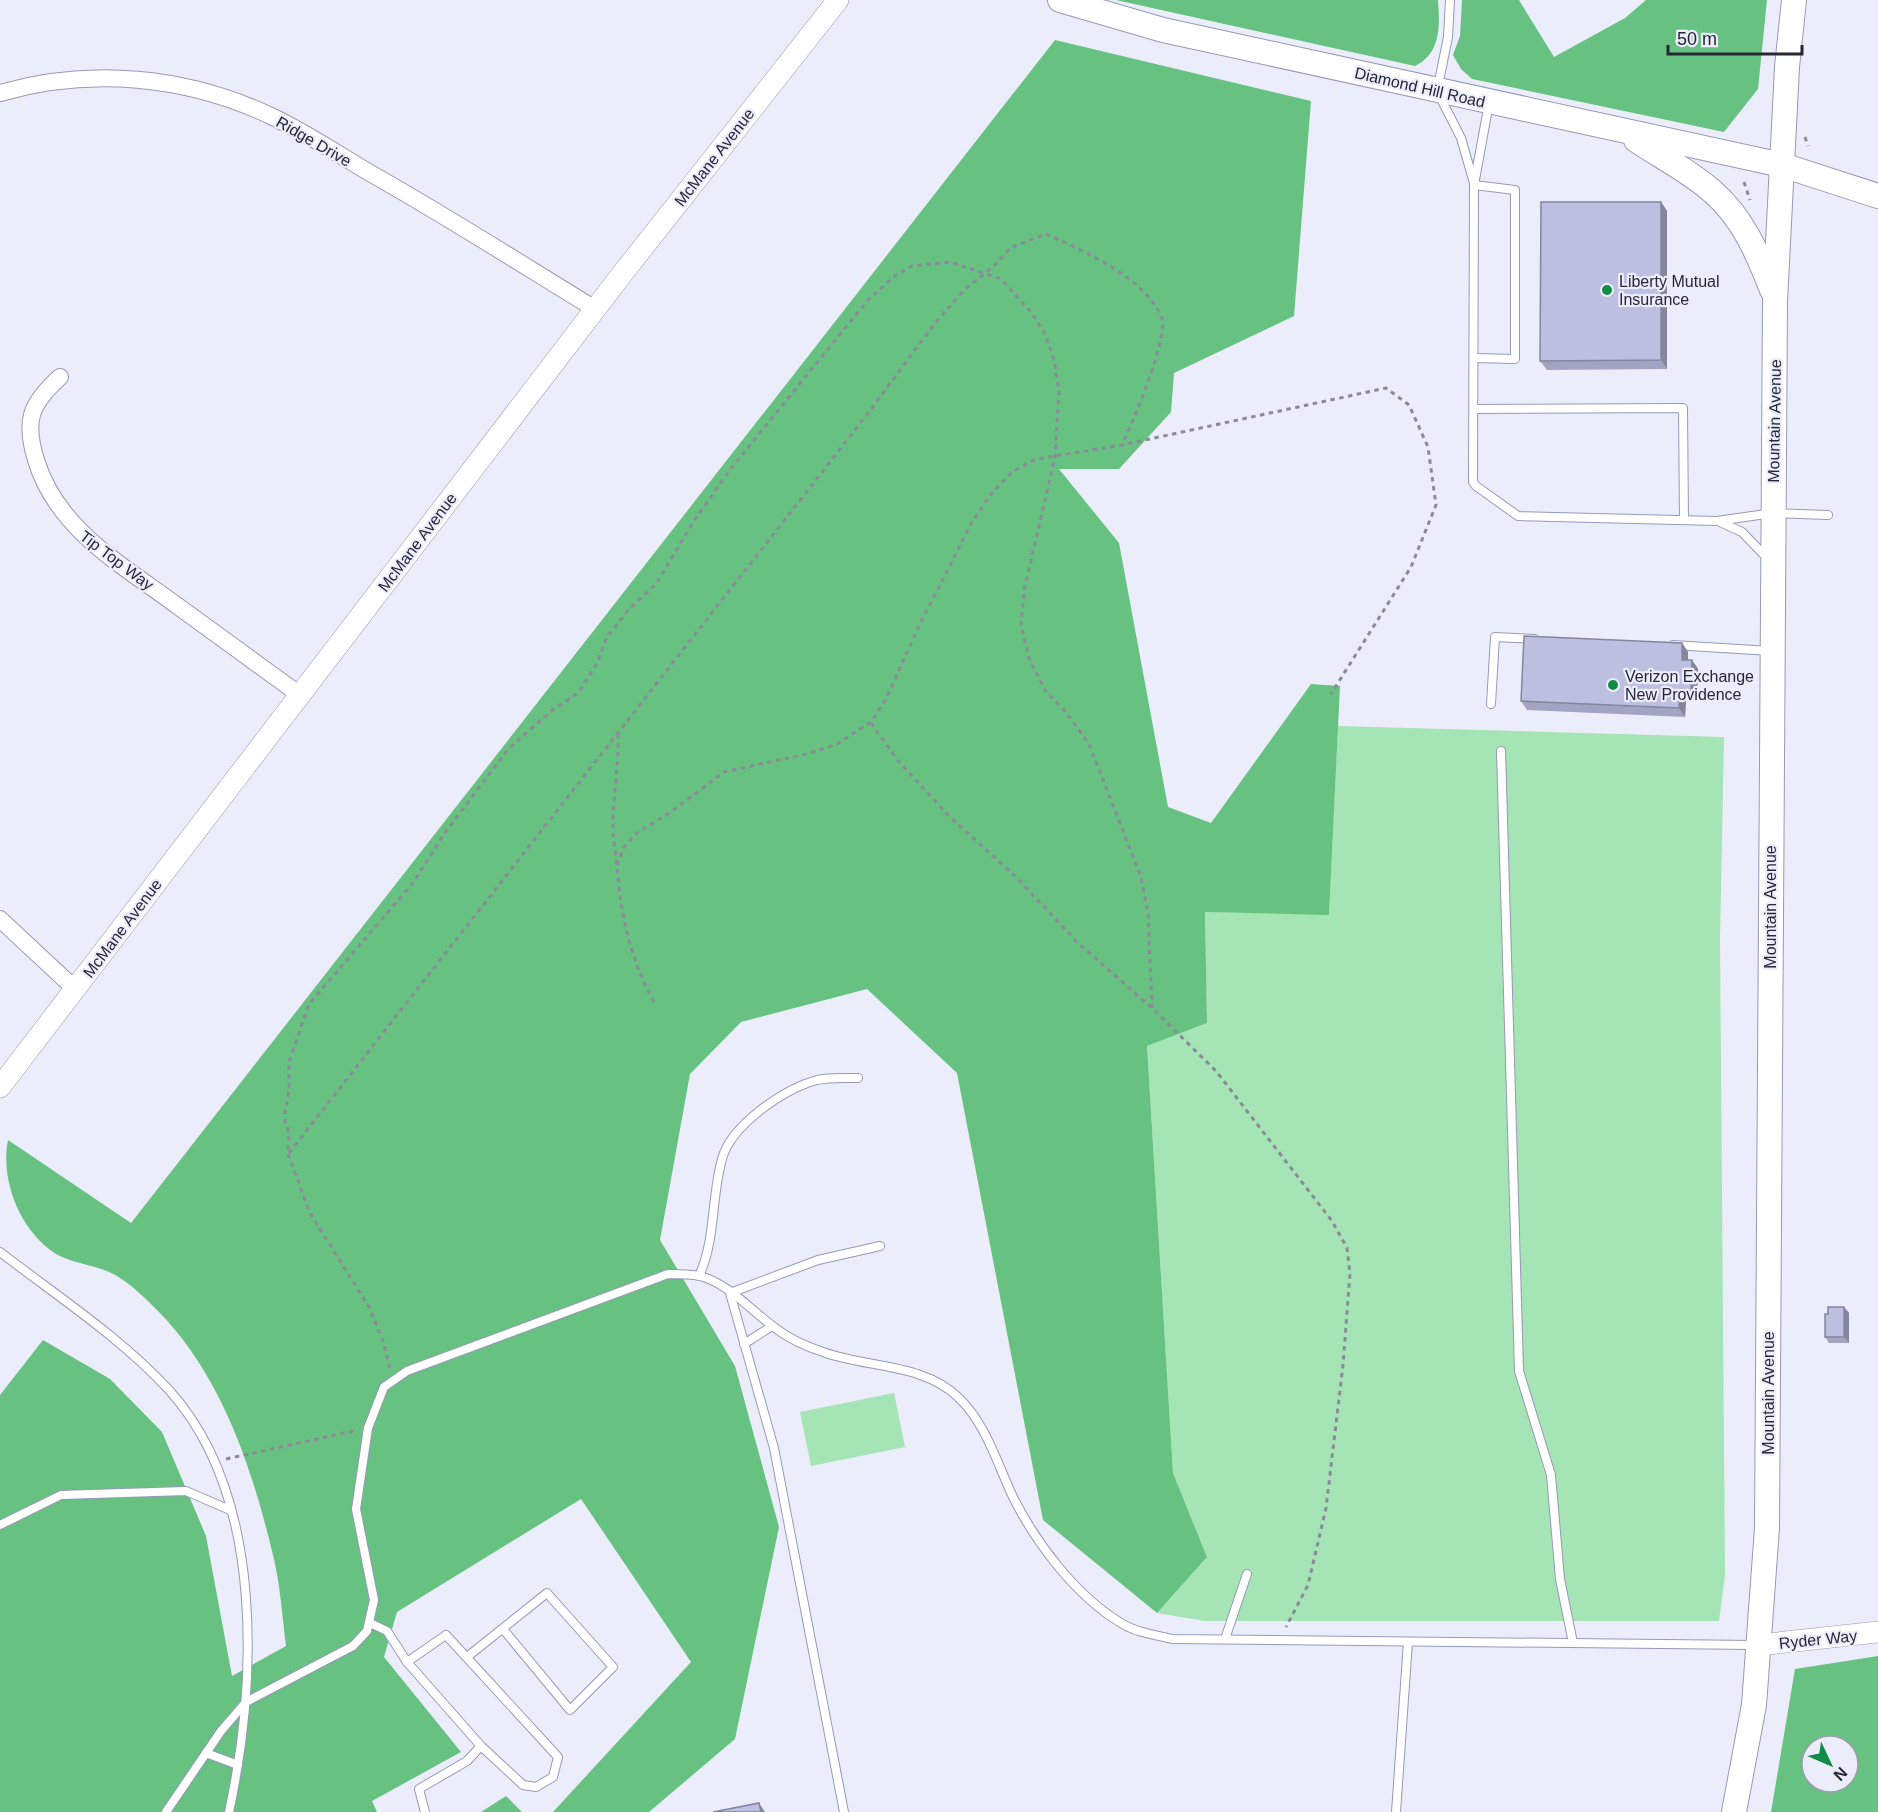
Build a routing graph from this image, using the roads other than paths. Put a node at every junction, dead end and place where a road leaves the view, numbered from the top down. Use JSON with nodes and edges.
{"nodes":[{"id":1,"x":838,"y":0,"type":"edge"},
{"id":2,"x":1060,"y":0,"type":"edge"},
{"id":3,"x":1450,"y":0,"type":"edge"},
{"id":4,"x":1794,"y":0,"type":"edge"},
{"id":5,"x":1437,"y":91,"type":"junction"},
{"id":6,"x":0,"y":93,"type":"edge"},
{"id":7,"x":1489,"y":102,"type":"junction"},
{"id":8,"x":1624,"y":133,"type":"junction"},
{"id":9,"x":1782,"y":165,"type":"junction"},
{"id":10,"x":1474,"y":185,"type":"junction"},
{"id":11,"x":1878,"y":196,"type":"edge"},
{"id":12,"x":1775,"y":301,"type":"junction"},
{"id":13,"x":595,"y":309,"type":"junction"},
{"id":14,"x":1474,"y":358,"type":"junction"},
{"id":15,"x":60,"y":377,"type":"dead end"},
{"id":16,"x":1474,"y":409,"type":"junction"},
{"id":17,"x":1773,"y":513,"type":"junction"},
{"id":18,"x":1828,"y":515,"type":"dead end"},
{"id":19,"x":1683,"y":520,"type":"junction"},
{"id":20,"x":1717,"y":521,"type":"junction"},
{"id":21,"x":1772,"y":564,"type":"junction"},
{"id":22,"x":1543,"y":639,"type":"edge"},
{"id":23,"x":1662,"y":644,"type":"edge"},
{"id":24,"x":1772,"y":651,"type":"junction"},
{"id":25,"x":300,"y":695,"type":"junction"},
{"id":26,"x":1491,"y":704,"type":"dead end"},
{"id":27,"x":1501,"y":751,"type":"dead end"},
{"id":28,"x":0,"y":919,"type":"edge"},
{"id":29,"x":75,"y":989,"type":"junction"},
{"id":30,"x":858,"y":1078,"type":"dead end"},
{"id":31,"x":0,"y":1087,"type":"edge"},
{"id":32,"x":880,"y":1246,"type":"dead end"},
{"id":33,"x":0,"y":1252,"type":"edge"},
{"id":34,"x":699,"y":1276,"type":"junction"},
{"id":35,"x":730,"y":1293,"type":"junction"},
{"id":36,"x":772,"y":1326,"type":"junction"},
{"id":37,"x":744,"y":1344,"type":"junction"},
{"id":38,"x":230,"y":1510,"type":"junction"},
{"id":39,"x":0,"y":1525,"type":"edge"},
{"id":40,"x":1247,"y":1574,"type":"dead end"},
{"id":41,"x":370,"y":1623,"type":"junction"},
{"id":42,"x":503,"y":1629,"type":"junction"},
{"id":43,"x":1878,"y":1632,"type":"edge"},
{"id":44,"x":1225,"y":1640,"type":"junction"},
{"id":45,"x":1408,"y":1642,"type":"junction"},
{"id":46,"x":1573,"y":1643,"type":"junction"},
{"id":47,"x":1759,"y":1645,"type":"junction"},
{"id":48,"x":467,"y":1658,"type":"junction"},
{"id":49,"x":407,"y":1662,"type":"junction"},
{"id":50,"x":246,"y":1702,"type":"junction"},
{"id":51,"x":482,"y":1746,"type":"junction"},
{"id":52,"x":206,"y":1753,"type":"junction"},
{"id":53,"x":238,"y":1765,"type":"junction"},
{"id":54,"x":166,"y":1812,"type":"edge"},
{"id":55,"x":229,"y":1812,"type":"edge"},
{"id":56,"x":425,"y":1812,"type":"edge"},
{"id":57,"x":844,"y":1812,"type":"edge"},
{"id":58,"x":1396,"y":1812,"type":"edge"},
{"id":59,"x":1734,"y":1812,"type":"edge"}],
"edges":[{"from":1,"to":13,"type":"street","name":"McMane Avenue"},
{"from":2,"to":5,"type":"main road","name":"Diamond Hill Road"},
{"from":3,"to":5,"type":"lane"},
{"from":4,"to":9,"type":"main road","name":"Mountain Avenue"},
{"from":5,"to":7,"type":"main road","name":"Diamond Hill Road"},
{"from":5,"to":10,"type":"lane"},
{"from":6,"to":13,"type":"street","name":"Ridge Drive"},
{"from":7,"to":8,"type":"main road","name":"Diamond Hill Road"},
{"from":7,"to":10,"type":"lane"},
{"from":8,"to":9,"type":"main road","name":"Diamond Hill Road"},
{"from":8,"to":12,"type":"main road"},
{"from":9,"to":11,"type":"main road","name":"Diamond Hill Road"},
{"from":9,"to":12,"type":"main road","name":"Mountain Avenue"},
{"from":10,"to":14,"type":"lane"},
{"from":10,"to":14,"type":"lane"},
{"from":12,"to":17,"type":"main road","name":"Mountain Avenue"},
{"from":13,"to":25,"type":"street","name":"McMane Avenue"},
{"from":14,"to":16,"type":"lane"},
{"from":15,"to":25,"type":"street","name":"Tip Top Way"},
{"from":16,"to":19,"type":"lane"},
{"from":16,"to":19,"type":"lane"},
{"from":17,"to":18,"type":"lane"},
{"from":17,"to":20,"type":"lane"},
{"from":17,"to":21,"type":"main road","name":"Mountain Avenue"},
{"from":19,"to":20,"type":"lane"},
{"from":20,"to":21,"type":"lane"},
{"from":21,"to":24,"type":"main road","name":"Mountain Avenue"},
{"from":22,"to":26,"type":"lane"},
{"from":23,"to":24,"type":"lane"},
{"from":24,"to":47,"type":"main road","name":"Mountain Avenue"},
{"from":25,"to":29,"type":"street","name":"McMane Avenue"},
{"from":27,"to":46,"type":"lane"},
{"from":28,"to":29,"type":"street"},
{"from":29,"to":31,"type":"street","name":"McMane Avenue"},
{"from":30,"to":34,"type":"lane"},
{"from":32,"to":35,"type":"lane"},
{"from":33,"to":38,"type":"lane"},
{"from":34,"to":35,"type":"lane"},
{"from":34,"to":41,"type":"lane"},
{"from":35,"to":36,"type":"lane"},
{"from":35,"to":37,"type":"lane"},
{"from":36,"to":37,"type":"lane"},
{"from":36,"to":44,"type":"lane"},
{"from":37,"to":57,"type":"lane"},
{"from":38,"to":39,"type":"lane"},
{"from":38,"to":50,"type":"lane"},
{"from":40,"to":44,"type":"lane"},
{"from":41,"to":49,"type":"lane"},
{"from":41,"to":50,"type":"lane"},
{"from":42,"to":42,"type":"lane"},
{"from":42,"to":48,"type":"lane"},
{"from":43,"to":47,"type":"street","name":"Ryder Way"},
{"from":44,"to":45,"type":"lane"},
{"from":45,"to":46,"type":"lane"},
{"from":45,"to":58,"type":"lane"},
{"from":46,"to":47,"type":"lane"},
{"from":47,"to":59,"type":"main road","name":"Mountain Avenue"},
{"from":48,"to":49,"type":"lane"},
{"from":48,"to":51,"type":"lane"},
{"from":49,"to":51,"type":"lane"},
{"from":50,"to":52,"type":"lane"},
{"from":50,"to":53,"type":"lane"},
{"from":51,"to":56,"type":"lane"},
{"from":52,"to":53,"type":"lane"},
{"from":52,"to":54,"type":"lane"},
{"from":53,"to":55,"type":"lane"}]}
